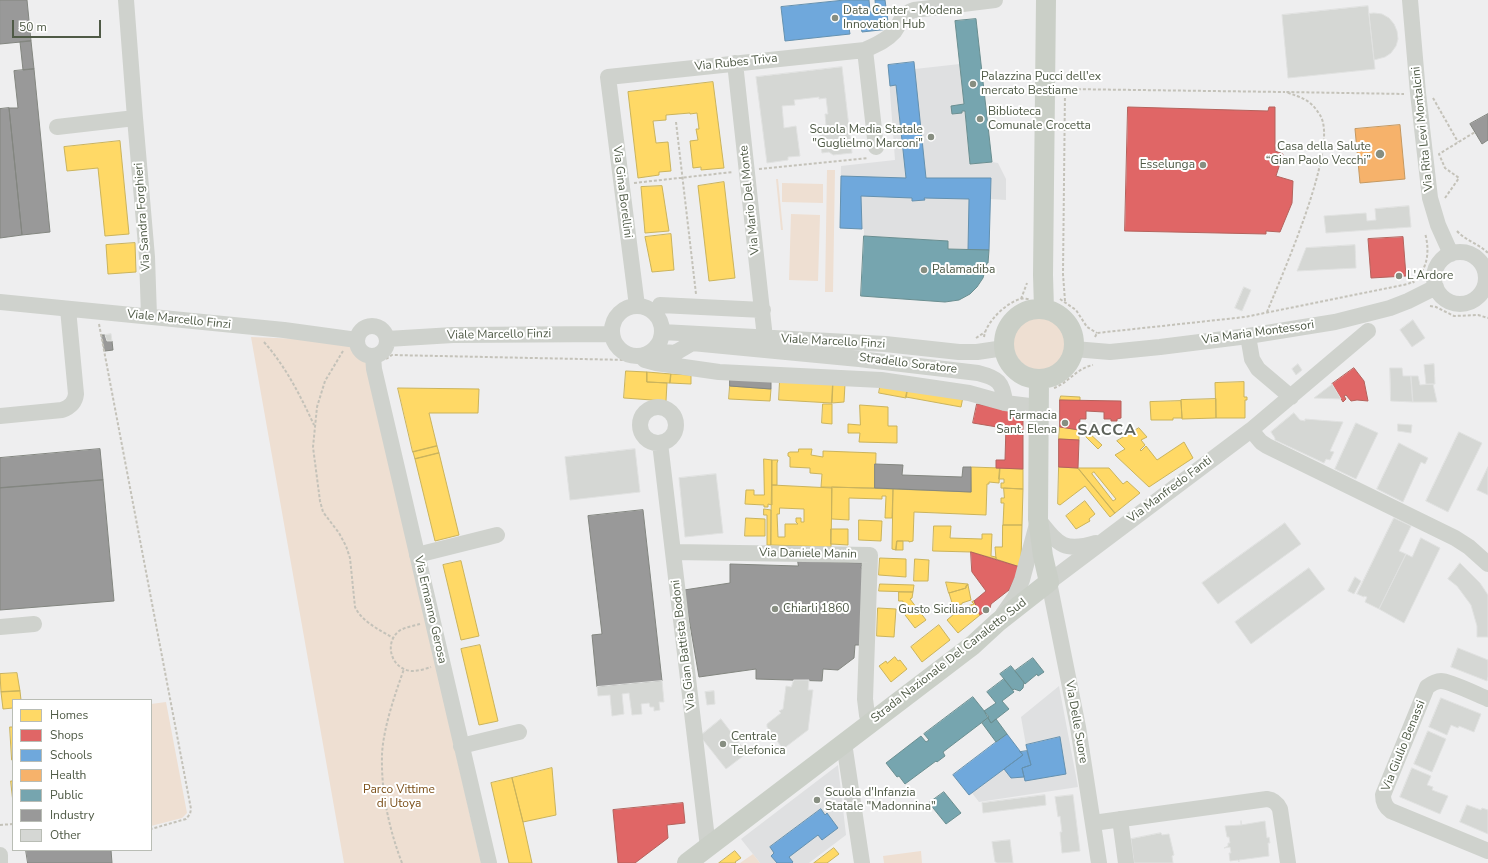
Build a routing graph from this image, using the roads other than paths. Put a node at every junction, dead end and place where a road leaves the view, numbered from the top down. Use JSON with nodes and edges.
{"nodes":[{"id":1,"x":126,"y":0,"type":"edge"},
{"id":2,"x":995,"y":0,"type":"edge"},
{"id":3,"x":1046,"y":0,"type":"edge"},
{"id":4,"x":1410,"y":0,"type":"edge"},
{"id":5,"x":865,"y":50,"type":"junction"},
{"id":6,"x":735,"y":63,"type":"junction"},
{"id":7,"x":608,"y":77,"type":"joint"},
{"id":8,"x":135,"y":118,"type":"junction"},
{"id":9,"x":57,"y":127,"type":"dead end"},
{"id":10,"x":876,"y":147,"type":"dead end"},
{"id":11,"x":1451,"y":254,"type":"junction"},
{"id":12,"x":1436,"y":287,"type":"junction"},
{"id":13,"x":1485,"y":296,"type":"edge"},
{"id":14,"x":0,"y":302,"type":"edge"},
{"id":15,"x":637,"y":306,"type":"junction"},
{"id":16,"x":660,"y":306,"type":"dead end"},
{"id":17,"x":68,"y":308,"type":"junction"},
{"id":18,"x":1044,"y":309,"type":"junction"},
{"id":19,"x":763,"y":310,"type":"junction"},
{"id":20,"x":149,"y":316,"type":"junction"},
{"id":21,"x":1368,"y":331,"type":"dead end"},
{"id":22,"x":662,"y":332,"type":"junction"},
{"id":23,"x":612,"y":334,"type":"junction"},
{"id":24,"x":1248,"y":336,"type":"junction"},
{"id":25,"x":764,"y":338,"type":"junction"},
{"id":26,"x":387,"y":339,"type":"junction"},
{"id":27,"x":357,"y":340,"type":"junction"},
{"id":28,"x":1004,"y":348,"type":"junction"},
{"id":29,"x":1082,"y":350,"type":"junction"},
{"id":30,"x":675,"y":353,"type":"junction"},
{"id":31,"x":646,"y":356,"type":"junction"},
{"id":32,"x":373,"y":362,"type":"junction"},
{"id":33,"x":719,"y":372,"type":"junction"},
{"id":34,"x":1039,"y":379,"type":"junction"},
{"id":35,"x":1291,"y":397,"type":"junction"},
{"id":36,"x":1005,"y":403,"type":"junction"},
{"id":37,"x":1038,"y":407,"type":"junction"},
{"id":38,"x":0,"y":416,"type":"edge"},
{"id":39,"x":1251,"y":430,"type":"junction"},
{"id":40,"x":660,"y":443,"type":"dead end"},
{"id":41,"x":1038,"y":519,"type":"junction"},
{"id":42,"x":497,"y":535,"type":"dead end"},
{"id":43,"x":1103,"y":541,"type":"junction"},
{"id":44,"x":672,"y":552,"type":"junction"},
{"id":45,"x":417,"y":555,"type":"junction"},
{"id":46,"x":1488,"y":564,"type":"edge"},
{"id":47,"x":1049,"y":582,"type":"junction"},
{"id":48,"x":998,"y":622,"type":"junction"},
{"id":49,"x":34,"y":624,"type":"dead end"},
{"id":50,"x":0,"y":627,"type":"edge"},
{"id":51,"x":1488,"y":698,"type":"edge"},
{"id":52,"x":870,"y":723,"type":"junction"},
{"id":53,"x":519,"y":732,"type":"dead end"},
{"id":54,"x":844,"y":743,"type":"junction"},
{"id":55,"x":461,"y":746,"type":"junction"},
{"id":56,"x":1120,"y":819,"type":"junction"},
{"id":57,"x":1093,"y":823,"type":"junction"},
{"id":58,"x":708,"y":847,"type":"junction"},
{"id":59,"x":1488,"y":851,"type":"edge"},
{"id":60,"x":0,"y":856,"type":"edge"},
{"id":61,"x":0,"y":863,"type":"edge"},
{"id":62,"x":489,"y":863,"type":"edge"},
{"id":63,"x":687,"y":863,"type":"edge"},
{"id":64,"x":862,"y":863,"type":"edge"},
{"id":65,"x":1099,"y":863,"type":"edge"},
{"id":66,"x":1126,"y":863,"type":"edge"},
{"id":67,"x":1288,"y":863,"type":"edge"}],
"edges":[{"from":1,"to":8,"type":"street","name":"Via Sandra Forghieri"},
{"from":2,"to":5,"type":"street"},
{"from":3,"to":18,"type":"main road"},
{"from":4,"to":11,"type":"street","name":"Via Rita Levi Montalcini"},
{"from":5,"to":6,"type":"street","name":"Via Rubes Triva"},
{"from":5,"to":10,"type":"street"},
{"from":6,"to":7,"type":"street","name":"Via Rubes Triva"},
{"from":6,"to":19,"type":"street","name":"Via Mario Del Monte"},
{"from":7,"to":15,"type":"street","name":"Via Gina Borellini"},
{"from":8,"to":9,"type":"street"},
{"from":8,"to":20,"type":"street","name":"Via Sandra Forghieri"},
{"from":11,"to":12,"type":"street"},
{"from":11,"to":13,"type":"street"},
{"from":12,"to":13,"type":"street"},
{"from":12,"to":24,"type":"street","name":"Via Maria Montessori"},
{"from":14,"to":17,"type":"street","name":"Viale Marcello Finzi"},
{"from":15,"to":22,"type":"street"},
{"from":15,"to":23,"type":"street"},
{"from":16,"to":19,"type":"street"},
{"from":17,"to":20,"type":"street","name":"Viale Marcello Finzi"},
{"from":17,"to":38,"type":"street"},
{"from":18,"to":28,"type":"main road"},
{"from":18,"to":29,"type":"main road"},
{"from":19,"to":25,"type":"street","name":"Via Mario Del Monte"},
{"from":20,"to":27,"type":"street","name":"Viale Marcello Finzi"},
{"from":21,"to":35,"type":"street","name":"Via Manfredo Fanti"},
{"from":22,"to":25,"type":"street","name":"Viale Marcello Finzi"},
{"from":22,"to":31,"type":"street"},
{"from":23,"to":26,"type":"street","name":"Viale Marcello Finzi"},
{"from":23,"to":31,"type":"street"},
{"from":24,"to":29,"type":"street","name":"Via Maria Montessori"},
{"from":24,"to":35,"type":"street"},
{"from":25,"to":28,"type":"street","name":"Viale Marcello Finzi"},
{"from":26,"to":27,"type":"street"},
{"from":26,"to":32,"type":"street"},
{"from":27,"to":32,"type":"street"},
{"from":28,"to":34,"type":"main road"},
{"from":29,"to":34,"type":"main road"},
{"from":30,"to":31,"type":"street","name":"Stradello Soratore"},
{"from":30,"to":33,"type":"street","name":"Stradello Soratore"},
{"from":30,"to":36,"type":"street","name":"Stradello Soratore"},
{"from":31,"to":33,"type":"street","name":"Stradello Soratore"},
{"from":32,"to":45,"type":"street","name":"Via Ermanno Gerosa"},
{"from":33,"to":36,"type":"street","name":"Stradello Soratore"},
{"from":34,"to":37,"type":"main road"},
{"from":35,"to":39,"type":"street","name":"Via Manfredo Fanti"},
{"from":36,"to":37,"type":"street","name":"Stradello Soratore"},
{"from":37,"to":41,"type":"main road"},
{"from":39,"to":43,"type":"street","name":"Via Manfredo Fanti"},
{"from":39,"to":46,"type":"street"},
{"from":40,"to":44,"type":"street","name":"Via Gian Battista Bodoni"},
{"from":41,"to":43,"type":"street"},
{"from":41,"to":47,"type":"main road"},
{"from":41,"to":48,"type":"street"},
{"from":42,"to":45,"type":"street"},
{"from":43,"to":47,"type":"street","name":"Via Manfredo Fanti"},
{"from":44,"to":52,"type":"street","name":"Via Daniele Manin"},
{"from":44,"to":58,"type":"street","name":"Via Gian Battista Bodoni"},
{"from":45,"to":55,"type":"street","name":"Via Ermanno Gerosa"},
{"from":47,"to":48,"type":"main road","name":"Strada Nazionale Del Canaletto Sud"},
{"from":47,"to":57,"type":"street","name":"Via Delle Suore"},
{"from":48,"to":52,"type":"main road","name":"Strada Nazionale Del Canaletto Sud"},
{"from":49,"to":50,"type":"street"},
{"from":51,"to":59,"type":"street","name":"Via Giulio Benassi"},
{"from":52,"to":54,"type":"main road","name":"Strada Nazionale Del Canaletto Sud"},
{"from":53,"to":55,"type":"street"},
{"from":54,"to":58,"type":"main road","name":"Strada Nazionale Del Canaletto Sud"},
{"from":54,"to":64,"type":"street"},
{"from":55,"to":62,"type":"street","name":"Via Ermanno Gerosa"},
{"from":56,"to":57,"type":"street"},
{"from":56,"to":66,"type":"street"},
{"from":56,"to":67,"type":"street"},
{"from":57,"to":65,"type":"street","name":"Via Delle Suore"},
{"from":58,"to":63,"type":"main road","name":"Strada Nazionale Del Canaletto Sud"},
{"from":60,"to":61,"type":"street"}]}
